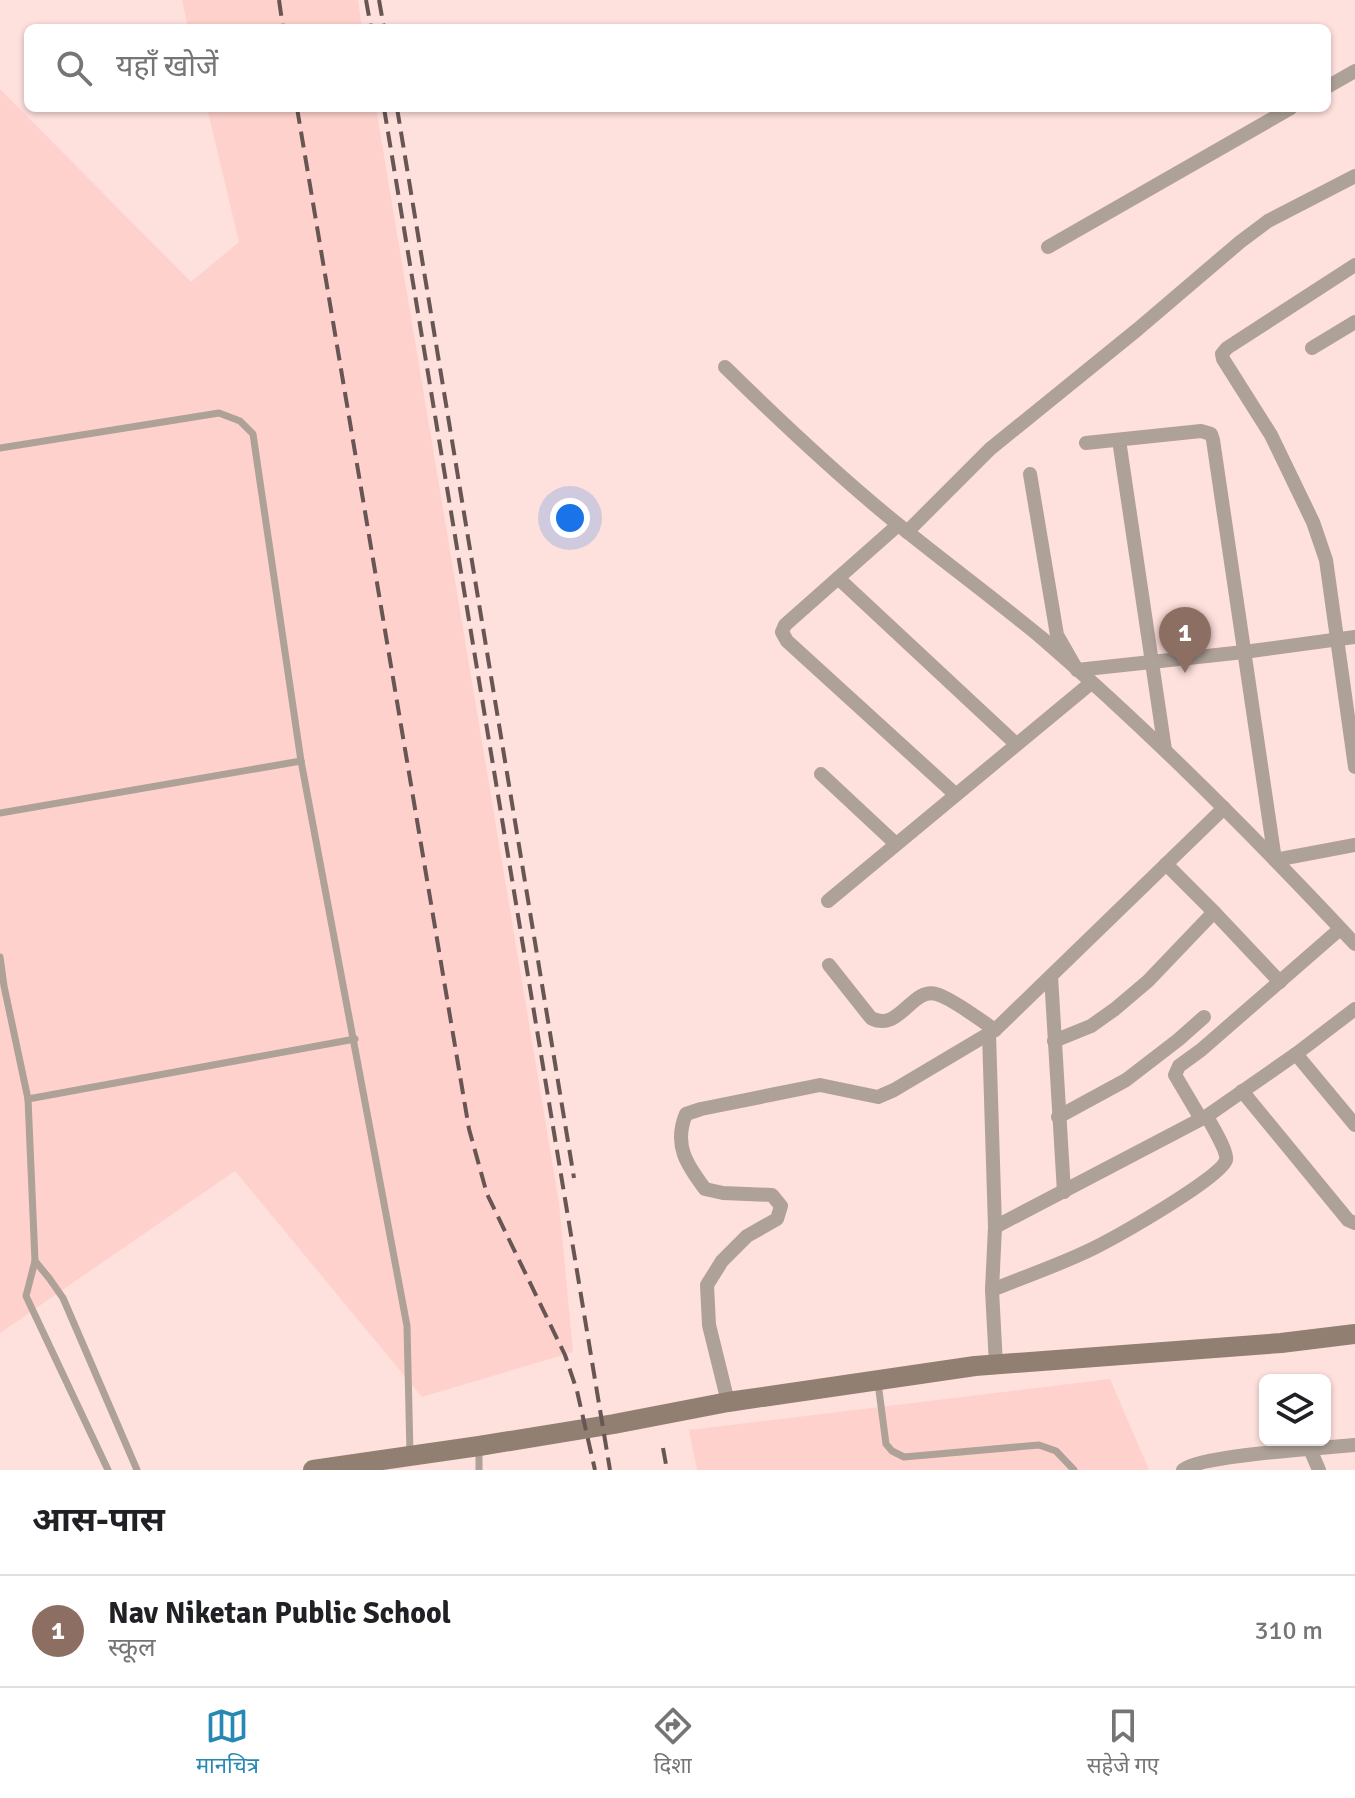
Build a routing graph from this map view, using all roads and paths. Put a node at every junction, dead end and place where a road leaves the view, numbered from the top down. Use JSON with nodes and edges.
{"nodes":[{"id":1,"x":1355,"y":71,"type":"edge"},
{"id":2,"x":1331,"y":85,"type":"edge"},
{"id":3,"x":1284,"y":112,"type":"edge"},
{"id":4,"x":1355,"y":176,"type":"edge"},
{"id":5,"x":1048,"y":247,"type":"dead end"},
{"id":6,"x":1355,"y":265,"type":"edge"},
{"id":7,"x":1355,"y":322,"type":"edge"},
{"id":8,"x":1312,"y":348,"type":"dead end"},
{"id":9,"x":725,"y":367,"type":"dead end"},
{"id":10,"x":1119,"y":440,"type":"junction"},
{"id":11,"x":1086,"y":443,"type":"dead end"},
{"id":12,"x":0,"y":448,"type":"edge"},
{"id":13,"x":1030,"y":474,"type":"dead end"},
{"id":14,"x":902,"y":528,"type":"junction"},
{"id":15,"x":838,"y":578,"type":"junction"},
{"id":16,"x":1355,"y":637,"type":"edge"},
{"id":17,"x":1337,"y":639,"type":"junction"},
{"id":18,"x":1244,"y":652,"type":"junction"},
{"id":19,"x":1152,"y":661,"type":"junction"},
{"id":20,"x":1077,"y":670,"type":"junction"},
{"id":21,"x":1091,"y":683,"type":"junction"},
{"id":22,"x":1016,"y":744,"type":"junction"},
{"id":23,"x":1165,"y":750,"type":"junction"},
{"id":24,"x":301,"y":761,"type":"junction"},
{"id":25,"x":1355,"y":767,"type":"edge"},
{"id":26,"x":821,"y":774,"type":"dead end"},
{"id":27,"x":955,"y":794,"type":"junction"},
{"id":28,"x":1224,"y":808,"type":"junction"},
{"id":29,"x":0,"y":813,"type":"edge"},
{"id":30,"x":896,"y":844,"type":"junction"},
{"id":31,"x":1355,"y":845,"type":"edge"},
{"id":32,"x":1275,"y":860,"type":"junction"},
{"id":33,"x":1166,"y":864,"type":"junction"},
{"id":34,"x":828,"y":901,"type":"dead end"},
{"id":35,"x":1214,"y":912,"type":"junction"},
{"id":36,"x":1340,"y":929,"type":"junction"},
{"id":37,"x":1355,"y":944,"type":"edge"},
{"id":38,"x":0,"y":957,"type":"edge"},
{"id":39,"x":829,"y":965,"type":"dead end"},
{"id":40,"x":1051,"y":976,"type":"junction"},
{"id":41,"x":1280,"y":982,"type":"junction"},
{"id":42,"x":2,"y":986,"type":"edge"},
{"id":43,"x":1354,"y":1012,"type":"edge"},
{"id":44,"x":1204,"y":1017,"type":"dead end"},
{"id":45,"x":992,"y":1032,"type":"junction"},
{"id":46,"x":355,"y":1039,"type":"junction"},
{"id":47,"x":1054,"y":1041,"type":"junction"},
{"id":48,"x":1296,"y":1054,"type":"junction"},
{"id":49,"x":1242,"y":1091,"type":"junction"},
{"id":50,"x":28,"y":1099,"type":"junction"},
{"id":51,"x":1058,"y":1117,"type":"junction"},
{"id":52,"x":1204,"y":1117,"type":"junction"},
{"id":53,"x":1355,"y":1125,"type":"edge"},
{"id":54,"x":1064,"y":1192,"type":"junction"},
{"id":55,"x":1355,"y":1223,"type":"edge"},
{"id":56,"x":995,"y":1227,"type":"junction"},
{"id":57,"x":35,"y":1261,"type":"junction"},
{"id":58,"x":992,"y":1290,"type":"junction"},
{"id":59,"x":1355,"y":1334,"type":"edge"},
{"id":60,"x":996,"y":1365,"type":"junction"},
{"id":61,"x":878,"y":1380,"type":"junction"},
{"id":62,"x":728,"y":1402,"type":"junction"},
{"id":63,"x":1355,"y":1445,"type":"edge"},
{"id":64,"x":479,"y":1446,"type":"junction"},
{"id":65,"x":1310,"y":1449,"type":"junction"},
{"id":66,"x":1243,"y":1456,"type":"junction"},
{"id":67,"x":410,"y":1457,"type":"junction"},
{"id":68,"x":108,"y":1470,"type":"edge"},
{"id":69,"x":137,"y":1470,"type":"edge"},
{"id":70,"x":313,"y":1470,"type":"edge"},
{"id":71,"x":479,"y":1470,"type":"edge"},
{"id":72,"x":1074,"y":1470,"type":"edge"},
{"id":73,"x":1183,"y":1470,"type":"edge"},
{"id":74,"x":1249,"y":1470,"type":"edge"},
{"id":75,"x":1319,"y":1470,"type":"edge"}],
"edges":[{"from":1,"to":2,"type":"street"},
{"from":3,"to":5,"type":"street"},
{"from":4,"to":14,"type":"street"},
{"from":6,"to":17,"type":"street"},
{"from":7,"to":8,"type":"street"},
{"from":9,"to":14,"type":"street"},
{"from":10,"to":11,"type":"street"},
{"from":10,"to":18,"type":"street"},
{"from":10,"to":19,"type":"street"},
{"from":12,"to":24,"type":"lane"},
{"from":13,"to":20,"type":"street"},
{"from":14,"to":15,"type":"street"},
{"from":14,"to":20,"type":"street"},
{"from":15,"to":22,"type":"street"},
{"from":15,"to":27,"type":"street"},
{"from":16,"to":17,"type":"street"},
{"from":17,"to":18,"type":"street"},
{"from":17,"to":25,"type":"street"},
{"from":18,"to":19,"type":"street"},
{"from":18,"to":32,"type":"street"},
{"from":19,"to":20,"type":"street"},
{"from":19,"to":23,"type":"street"},
{"from":20,"to":21,"type":"street"},
{"from":21,"to":22,"type":"street"},
{"from":21,"to":23,"type":"street"},
{"from":22,"to":27,"type":"street"},
{"from":23,"to":28,"type":"street"},
{"from":24,"to":29,"type":"lane"},
{"from":24,"to":46,"type":"lane"},
{"from":26,"to":30,"type":"street"},
{"from":27,"to":30,"type":"street"},
{"from":28,"to":32,"type":"street"},
{"from":28,"to":33,"type":"street"},
{"from":30,"to":34,"type":"street"},
{"from":31,"to":32,"type":"street"},
{"from":32,"to":36,"type":"street"},
{"from":33,"to":35,"type":"street"},
{"from":33,"to":40,"type":"street"},
{"from":35,"to":41,"type":"street"},
{"from":35,"to":47,"type":"street"},
{"from":36,"to":37,"type":"street"},
{"from":36,"to":41,"type":"street"},
{"from":38,"to":42,"type":"lane"},
{"from":39,"to":45,"type":"street"},
{"from":40,"to":45,"type":"street"},
{"from":40,"to":47,"type":"street"},
{"from":41,"to":52,"type":"street"},
{"from":42,"to":50,"type":"lane"},
{"from":43,"to":48,"type":"street"},
{"from":44,"to":51,"type":"street"},
{"from":45,"to":56,"type":"street"},
{"from":45,"to":62,"type":"street"},
{"from":46,"to":50,"type":"lane"},
{"from":46,"to":67,"type":"lane"},
{"from":47,"to":51,"type":"street"},
{"from":48,"to":49,"type":"street"},
{"from":48,"to":53,"type":"street"},
{"from":49,"to":52,"type":"street"},
{"from":49,"to":55,"type":"street"},
{"from":50,"to":57,"type":"lane"},
{"from":51,"to":54,"type":"street"},
{"from":52,"to":54,"type":"street"},
{"from":52,"to":58,"type":"street"},
{"from":54,"to":56,"type":"street"},
{"from":56,"to":58,"type":"street"},
{"from":57,"to":68,"type":"lane"},
{"from":57,"to":69,"type":"lane"},
{"from":58,"to":60,"type":"street"},
{"from":59,"to":60,"type":"main road"},
{"from":60,"to":61,"type":"main road"},
{"from":61,"to":62,"type":"main road"},
{"from":61,"to":72,"type":"lane"},
{"from":62,"to":64,"type":"main road"},
{"from":63,"to":65,"type":"street"},
{"from":64,"to":67,"type":"main road"},
{"from":64,"to":71,"type":"lane"},
{"from":65,"to":66,"type":"street"},
{"from":65,"to":75,"type":"street"},
{"from":66,"to":73,"type":"street"},
{"from":66,"to":74,"type":"street"},
{"from":67,"to":70,"type":"main road"}]}
